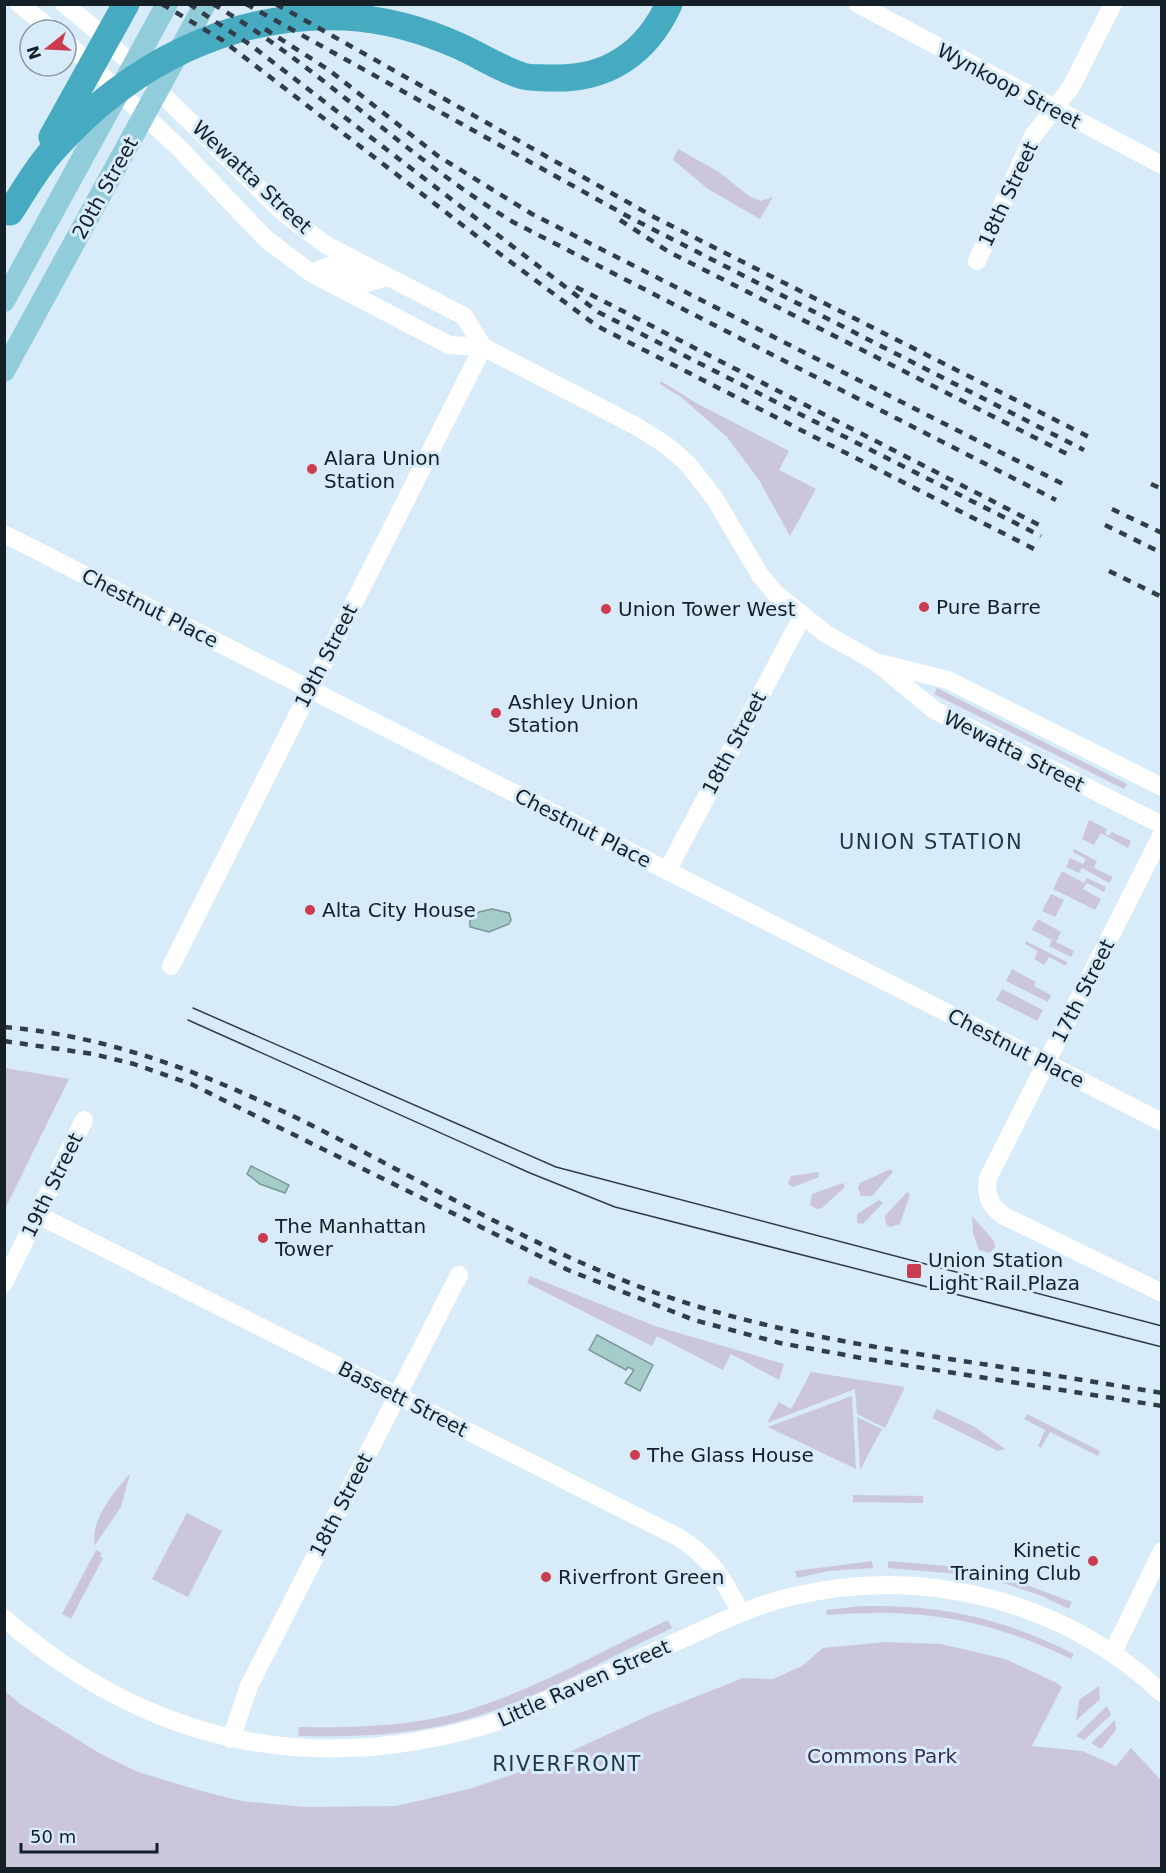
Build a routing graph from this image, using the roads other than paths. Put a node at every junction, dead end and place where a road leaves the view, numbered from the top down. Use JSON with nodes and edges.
{"nodes":[{"id":1,"x":19,"y":4,"type":"edge"},
{"id":2,"x":64,"y":4,"type":"edge"},
{"id":3,"x":126,"y":4,"type":"edge"},
{"id":4,"x":167,"y":4,"type":"edge"},
{"id":5,"x":205,"y":4,"type":"edge"},
{"id":6,"x":858,"y":4,"type":"edge"},
{"id":7,"x":1113,"y":4,"type":"edge"},
{"id":8,"x":668,"y":7,"type":"edge"},
{"id":9,"x":36,"y":18,"type":"edge"},
{"id":10,"x":78,"y":52,"type":"edge"},
{"id":11,"x":1055,"y":110,"type":"junction"},
{"id":12,"x":1161,"y":165,"type":"edge"},
{"id":13,"x":7,"y":217,"type":"edge"},
{"id":14,"x":977,"y":261,"type":"dead end"},
{"id":15,"x":311,"y":273,"type":"junction"},
{"id":16,"x":388,"y":277,"type":"junction"},
{"id":17,"x":4,"y":301,"type":"edge"},
{"id":18,"x":483,"y":346,"type":"junction"},
{"id":19,"x":4,"y":371,"type":"edge"},
{"id":20,"x":4,"y":534,"type":"edge"},
{"id":21,"x":802,"y":615,"type":"junction"},
{"id":22,"x":876,"y":662,"type":"junction"},
{"id":23,"x":309,"y":689,"type":"junction"},
{"id":24,"x":1161,"y":787,"type":"edge"},
{"id":25,"x":1161,"y":825,"type":"edge"},
{"id":26,"x":1161,"y":834,"type":"edge"},
{"id":27,"x":667,"y":871,"type":"junction"},
{"id":28,"x":171,"y":966,"type":"dead end"},
{"id":29,"x":1046,"y":1063,"type":"junction"},
{"id":30,"x":84,"y":1120,"type":"dead end"},
{"id":31,"x":1161,"y":1122,"type":"edge"},
{"id":32,"x":38,"y":1215,"type":"junction"},
{"id":33,"x":459,"y":1275,"type":"dead end"},
{"id":34,"x":4,"y":1283,"type":"edge"},
{"id":35,"x":1161,"y":1293,"type":"edge"},
{"id":36,"x":397,"y":1396,"type":"junction"},
{"id":37,"x":1161,"y":1551,"type":"edge"},
{"id":38,"x":741,"y":1613,"type":"junction"},
{"id":39,"x":4,"y":1618,"type":"edge"},
{"id":40,"x":1113,"y":1652,"type":"junction"},
{"id":41,"x":1161,"y":1693,"type":"edge"},
{"id":42,"x":231,"y":1739,"type":"junction"}],
"edges":[{"from":1,"to":9,"type":"street"},
{"from":2,"to":16,"type":"street","name":"Wewatta Street"},
{"from":3,"to":13,"type":"highway"},
{"from":4,"to":17,"type":"main road","name":"20th Street"},
{"from":5,"to":19,"type":"main road","name":"20th Street"},
{"from":6,"to":11,"type":"street","name":"Wynkoop Street"},
{"from":7,"to":11,"type":"street","name":"18th Street"},
{"from":8,"to":13,"type":"highway"},
{"from":10,"to":15,"type":"street","name":"Wewatta Street"},
{"from":11,"to":12,"type":"street","name":"Wynkoop Street"},
{"from":11,"to":14,"type":"street","name":"18th Street"},
{"from":15,"to":16,"type":"street"},
{"from":15,"to":18,"type":"street","name":"Wewatta Street"},
{"from":16,"to":18,"type":"street","name":"Wewatta Street"},
{"from":18,"to":21,"type":"street","name":"Wewatta Street"},
{"from":18,"to":23,"type":"street","name":"19th Street"},
{"from":20,"to":23,"type":"street","name":"Chestnut Place"},
{"from":21,"to":22,"type":"street","name":"Wewatta Street"},
{"from":21,"to":27,"type":"street","name":"18th Street"},
{"from":22,"to":24,"type":"street","name":"Wewatta Street"},
{"from":22,"to":25,"type":"street","name":"Wewatta Street"},
{"from":23,"to":27,"type":"street","name":"Chestnut Place"},
{"from":23,"to":28,"type":"street","name":"19th Street"},
{"from":26,"to":29,"type":"street","name":"17th Street"},
{"from":27,"to":29,"type":"street","name":"Chestnut Place"},
{"from":29,"to":31,"type":"street","name":"Chestnut Place"},
{"from":29,"to":35,"type":"street","name":"17th Street"},
{"from":30,"to":32,"type":"street","name":"19th Street"},
{"from":32,"to":34,"type":"street","name":"19th Street"},
{"from":32,"to":36,"type":"street","name":"Bassett Street"},
{"from":33,"to":36,"type":"street","name":"18th Street"},
{"from":36,"to":38,"type":"street","name":"Bassett Street"},
{"from":36,"to":42,"type":"street","name":"18th Street"},
{"from":37,"to":40,"type":"street"},
{"from":38,"to":40,"type":"street","name":"Little Raven Street"},
{"from":38,"to":42,"type":"street","name":"Little Raven Street"},
{"from":39,"to":42,"type":"street","name":"Little Raven Street"},
{"from":40,"to":41,"type":"street","name":"Little Raven Street"}]}
